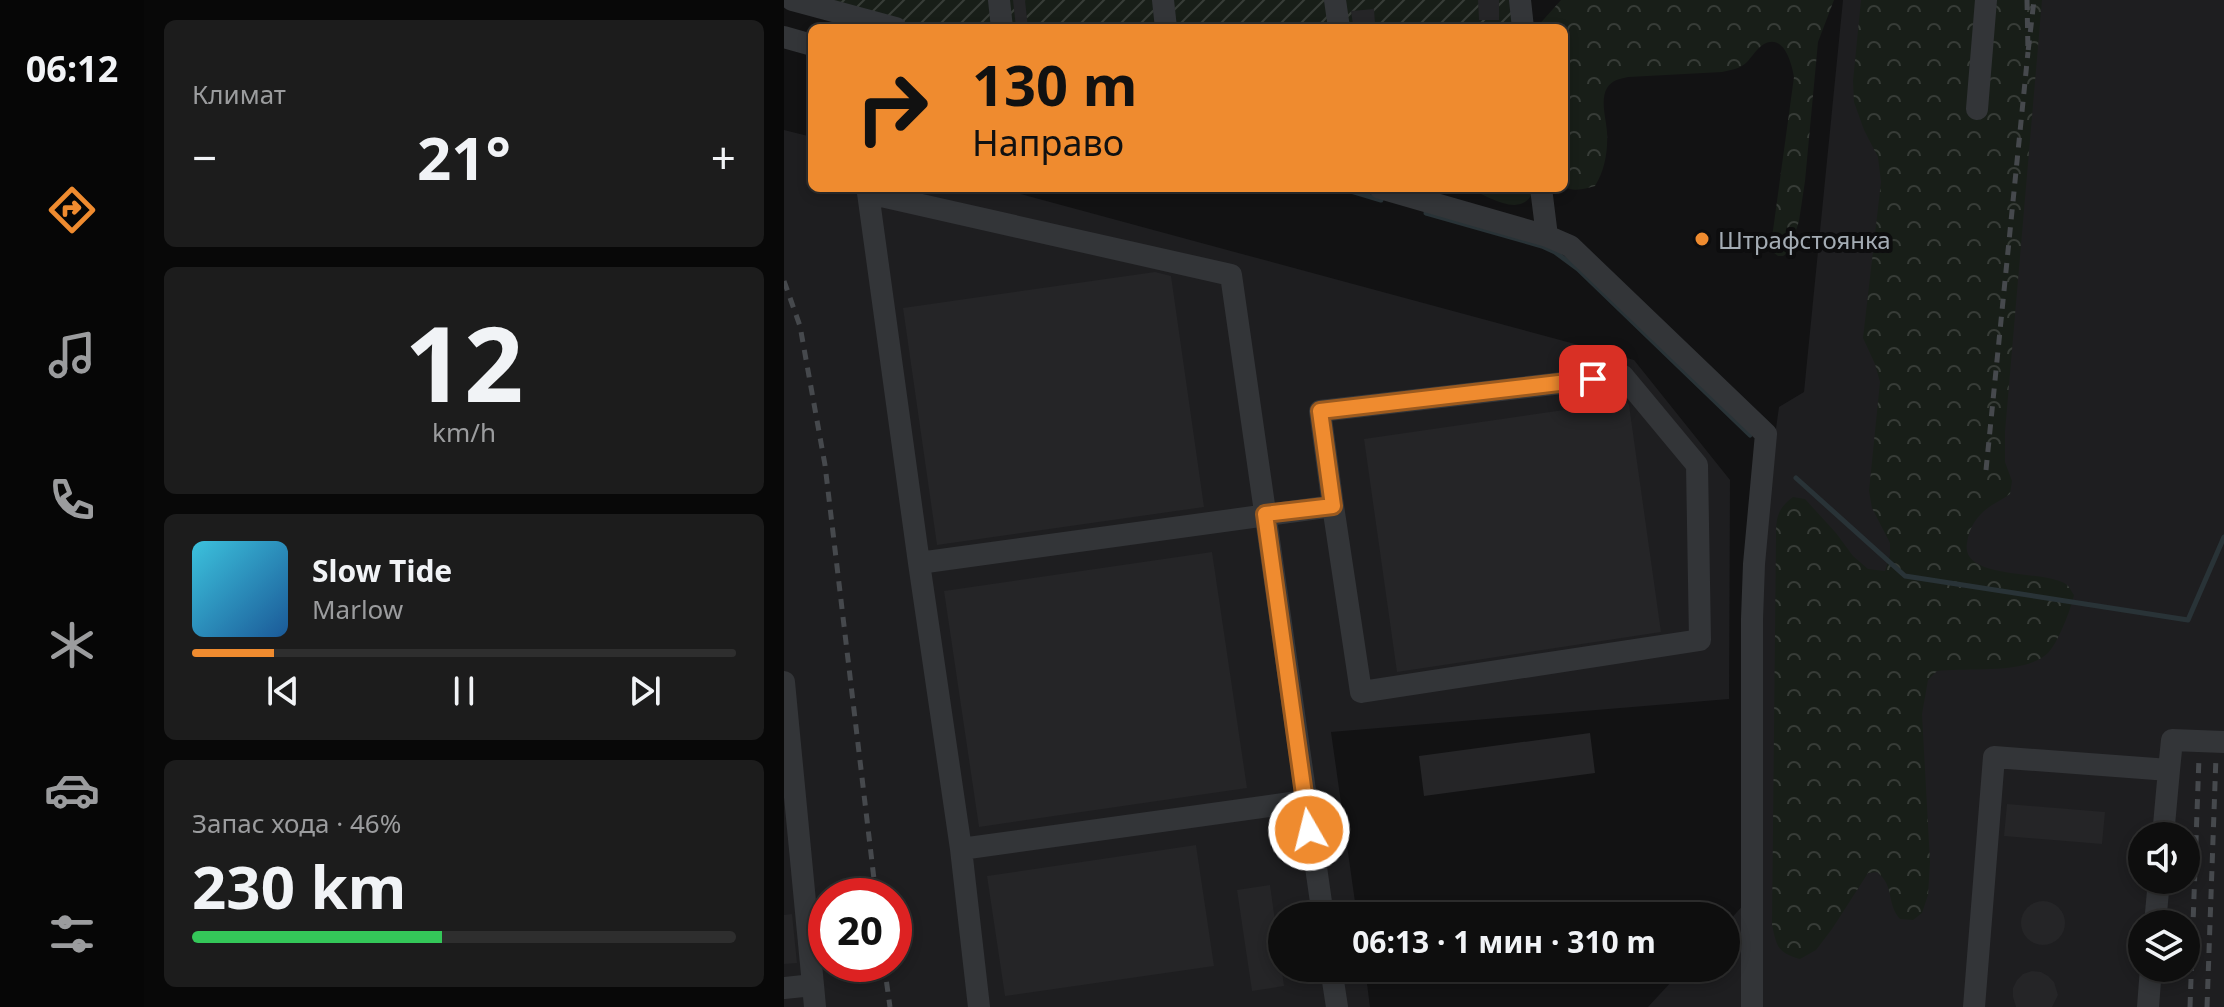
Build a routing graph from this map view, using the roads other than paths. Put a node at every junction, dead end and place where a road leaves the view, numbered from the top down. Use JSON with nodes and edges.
{"nodes":[{"id":1,"x":792,"y":0,"type":"edge"},
{"id":2,"x":999,"y":0,"type":"edge"},
{"id":3,"x":1163,"y":0,"type":"edge"},
{"id":4,"x":1335,"y":0,"type":"edge"},
{"id":5,"x":1520,"y":0,"type":"edge"},
{"id":6,"x":1986,"y":0,"type":"edge"},
{"id":7,"x":836,"y":6,"type":"edge"},
{"id":8,"x":885,"y":24,"type":"edge"},
{"id":9,"x":1002,"y":24,"type":"edge"},
{"id":10,"x":1166,"y":24,"type":"edge"},
{"id":11,"x":1338,"y":24,"type":"edge"},
{"id":12,"x":1523,"y":24,"type":"edge"},
{"id":13,"x":784,"y":37,"type":"edge"},
{"id":14,"x":808,"y":44,"type":"edge"},
{"id":15,"x":1977,"y":109,"type":"dead end"},
{"id":16,"x":1394,"y":192,"type":"edge"},
{"id":17,"x":1542,"y":192,"type":"edge"},
{"id":18,"x":1547,"y":236,"type":"junction"},
{"id":19,"x":1333,"y":506,"type":"junction"},
{"id":20,"x":1265,"y":514,"type":"junction"},
{"id":21,"x":919,"y":563,"type":"junction"},
{"id":22,"x":784,"y":682,"type":"edge"},
{"id":23,"x":2224,"y":742,"type":"edge"},
{"id":24,"x":2169,"y":770,"type":"junction"},
{"id":25,"x":1305,"y":801,"type":"junction"},
{"id":26,"x":2164,"y":822,"type":"edge"},
{"id":27,"x":961,"y":849,"type":"junction"},
{"id":28,"x":1321,"y":902,"type":"edge"},
{"id":29,"x":1333,"y":982,"type":"edge"},
{"id":30,"x":2150,"y":982,"type":"edge"},
{"id":31,"x":784,"y":988,"type":"edge"},
{"id":32,"x":814,"y":996,"type":"edge"},
{"id":33,"x":979,"y":1007,"type":"edge"},
{"id":34,"x":1337,"y":1007,"type":"edge"},
{"id":35,"x":1752,"y":1007,"type":"edge"},
{"id":36,"x":1974,"y":1007,"type":"edge"},
{"id":37,"x":2148,"y":1007,"type":"edge"}],
"edges":[{"from":1,"to":7,"type":"street"},
{"from":2,"to":9,"type":"street"},
{"from":3,"to":10,"type":"street"},
{"from":4,"to":11,"type":"street"},
{"from":5,"to":12,"type":"street"},
{"from":6,"to":15,"type":"street"},
{"from":7,"to":8,"type":"street"},
{"from":13,"to":14,"type":"street"},
{"from":16,"to":18,"type":"street"},
{"from":17,"to":18,"type":"street"},
{"from":18,"to":35,"type":"street"},
{"from":19,"to":19,"type":"street"},
{"from":19,"to":20,"type":"street"},
{"from":20,"to":21,"type":"street"},
{"from":20,"to":21,"type":"street"},
{"from":20,"to":25,"type":"street"},
{"from":21,"to":27,"type":"street"},
{"from":22,"to":32,"type":"street"},
{"from":23,"to":24,"type":"street"},
{"from":24,"to":26,"type":"street"},
{"from":24,"to":36,"type":"street"},
{"from":25,"to":27,"type":"street"},
{"from":25,"to":28,"type":"street"},
{"from":27,"to":33,"type":"street"},
{"from":29,"to":34,"type":"street"},
{"from":30,"to":37,"type":"street"},
{"from":31,"to":32,"type":"street"}]}
